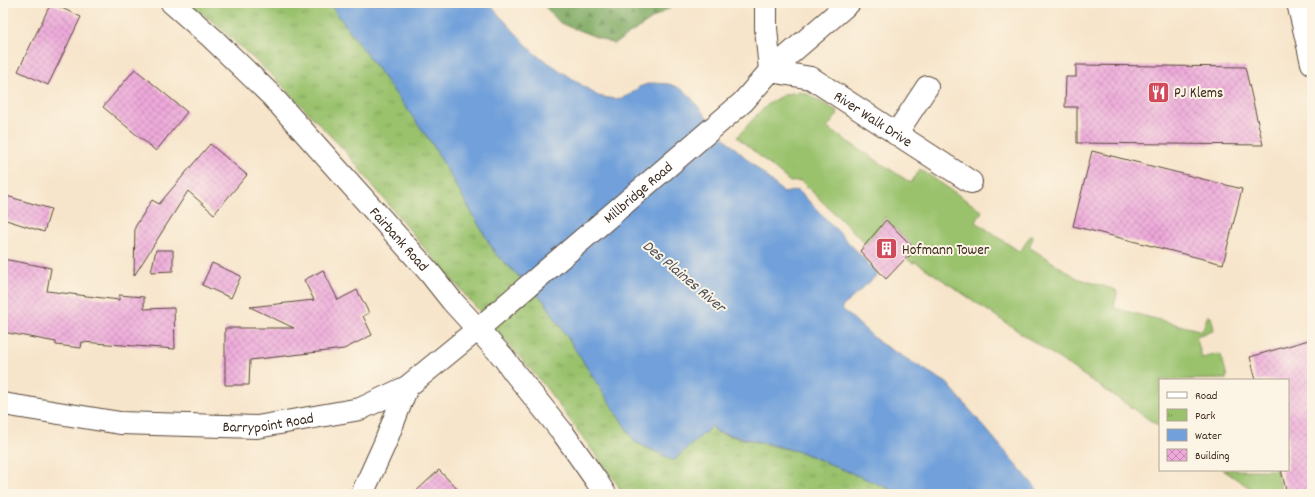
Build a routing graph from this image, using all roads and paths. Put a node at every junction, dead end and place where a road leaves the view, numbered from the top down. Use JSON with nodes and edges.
{"nodes":[{"id":1,"x":172,"y":3,"type":"edge"},
{"id":2,"x":766,"y":3,"type":"edge"},
{"id":3,"x":849,"y":3,"type":"edge"},
{"id":4,"x":1298,"y":3,"type":"edge"},
{"id":5,"x":1312,"y":63,"type":"edge"},
{"id":6,"x":770,"y":71,"type":"junction"},
{"id":7,"x":927,"y":87,"type":"dead end"},
{"id":8,"x":896,"y":134,"type":"junction"},
{"id":9,"x":971,"y":182,"type":"dead end"},
{"id":10,"x":501,"y":309,"type":"joint"},
{"id":11,"x":478,"y":329,"type":"junction"},
{"id":12,"x":407,"y":387,"type":"junction"},
{"id":13,"x":3,"y":404,"type":"edge"},
{"id":14,"x":362,"y":494,"type":"edge"},
{"id":15,"x":605,"y":494,"type":"edge"}],
"edges":[{"from":1,"to":11,"type":"street","name":"Fairbank Road"},
{"from":2,"to":6,"type":"street"},
{"from":3,"to":6,"type":"street","name":"Millbridge Road"},
{"from":4,"to":5,"type":"street"},
{"from":6,"to":8,"type":"street","name":"River Walk Drive"},
{"from":6,"to":10,"type":"street","name":"Millbridge Road"},
{"from":7,"to":8,"type":"street"},
{"from":8,"to":9,"type":"street","name":"River Walk Drive"},
{"from":10,"to":11,"type":"street","name":"Barrypoint Road"},
{"from":11,"to":12,"type":"street","name":"Barrypoint Road"},
{"from":11,"to":15,"type":"street","name":"Fairbank Road"},
{"from":12,"to":13,"type":"street","name":"Barrypoint Road"},
{"from":12,"to":14,"type":"street"}]}
